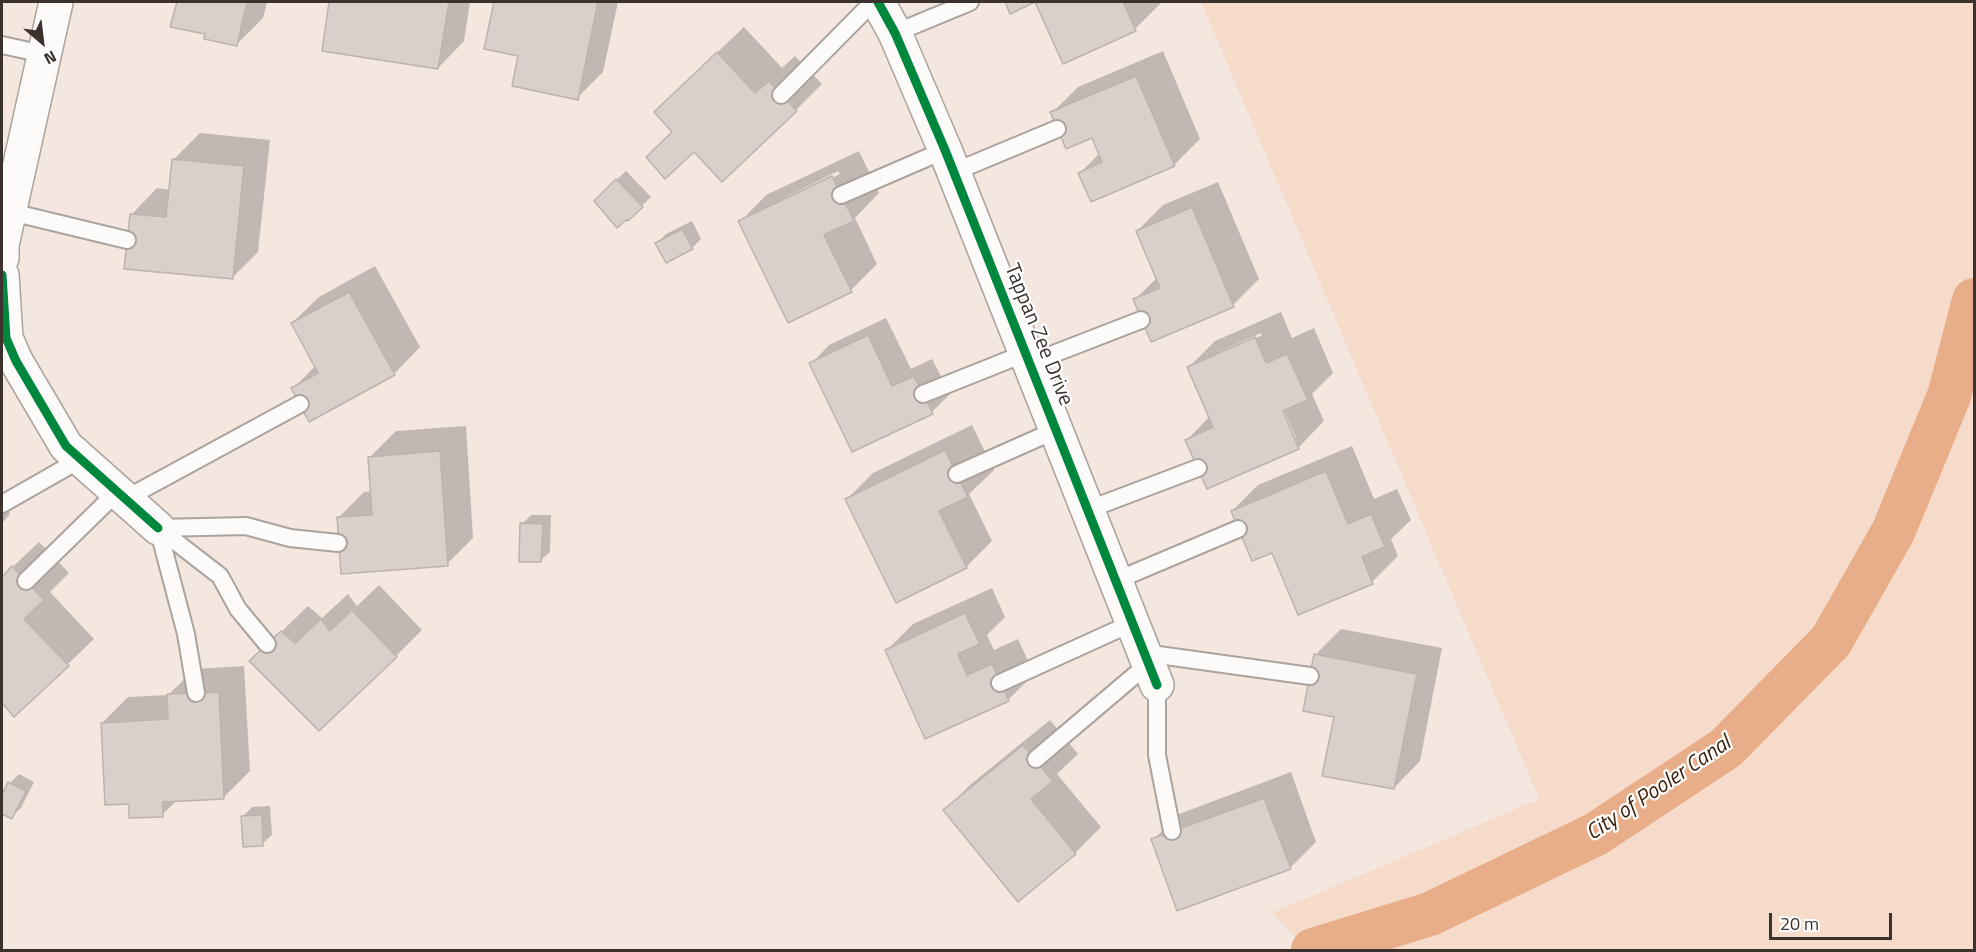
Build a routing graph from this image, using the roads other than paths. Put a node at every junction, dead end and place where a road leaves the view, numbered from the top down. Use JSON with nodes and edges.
{"nodes":[{"id":1,"x":56,"y":2,"type":"edge"},
{"id":2,"x":873,"y":2,"type":"edge"},
{"id":3,"x":878,"y":2,"type":"edge"},
{"id":4,"x":970,"y":2,"type":"edge"},
{"id":5,"x":894,"y":33,"type":"junction"},
{"id":6,"x":2,"y":45,"type":"edge"},
{"id":7,"x":43,"y":54,"type":"junction"},
{"id":8,"x":781,"y":94,"type":"dead end"},
{"id":9,"x":1057,"y":129,"type":"dead end"},
{"id":10,"x":949,"y":161,"type":"junction"},
{"id":11,"x":841,"y":195,"type":"dead end"},
{"id":12,"x":11,"y":212,"type":"junction"},
{"id":13,"x":127,"y":240,"type":"dead end"},
{"id":14,"x":2,"y":245,"type":"edge"},
{"id":15,"x":2,"y":258,"type":"edge"},
{"id":16,"x":2,"y":275,"type":"edge"},
{"id":17,"x":1141,"y":320,"type":"dead end"},
{"id":18,"x":1028,"y":358,"type":"junction"},
{"id":19,"x":9,"y":362,"type":"edge"},
{"id":20,"x":923,"y":394,"type":"dead end"},
{"id":21,"x":300,"y":404,"type":"dead end"},
{"id":22,"x":1056,"y":430,"type":"junction"},
{"id":23,"x":81,"y":459,"type":"junction"},
{"id":24,"x":1198,"y":468,"type":"dead end"},
{"id":25,"x":957,"y":474,"type":"dead end"},
{"id":26,"x":121,"y":496,"type":"junction"},
{"id":27,"x":2,"y":504,"type":"edge"},
{"id":28,"x":1087,"y":510,"type":"junction"},
{"id":29,"x":158,"y":528,"type":"junction"},
{"id":30,"x":1238,"y":529,"type":"dead end"},
{"id":31,"x":338,"y":543,"type":"dead end"},
{"id":32,"x":26,"y":581,"type":"dead end"},
{"id":33,"x":1115,"y":581,"type":"junction"},
{"id":34,"x":1132,"y":623,"type":"junction"},
{"id":35,"x":267,"y":644,"type":"dead end"},
{"id":36,"x":1150,"y":668,"type":"junction"},
{"id":37,"x":1310,"y":676,"type":"dead end"},
{"id":38,"x":1000,"y":682,"type":"dead end"},
{"id":39,"x":196,"y":693,"type":"dead end"},
{"id":40,"x":1036,"y":759,"type":"dead end"},
{"id":41,"x":1172,"y":831,"type":"dead end"}],
"edges":[{"from":1,"to":7,"type":"street"},
{"from":2,"to":8,"type":"lane"},
{"from":3,"to":5,"type":"street","name":"Tappan Zee Drive"},
{"from":4,"to":5,"type":"lane"},
{"from":5,"to":10,"type":"street","name":"Tappan Zee Drive"},
{"from":6,"to":7,"type":"lane"},
{"from":7,"to":12,"type":"street"},
{"from":9,"to":10,"type":"lane"},
{"from":10,"to":11,"type":"lane"},
{"from":10,"to":18,"type":"street","name":"Tappan Zee Drive"},
{"from":12,"to":13,"type":"lane"},
{"from":12,"to":14,"type":"street"},
{"from":14,"to":15,"type":"street"},
{"from":16,"to":19,"type":"street"},
{"from":17,"to":18,"type":"lane"},
{"from":18,"to":20,"type":"lane"},
{"from":18,"to":22,"type":"street","name":"Tappan Zee Drive"},
{"from":19,"to":23,"type":"street"},
{"from":21,"to":26,"type":"lane"},
{"from":22,"to":25,"type":"lane"},
{"from":22,"to":28,"type":"street","name":"Tappan Zee Drive"},
{"from":23,"to":26,"type":"street"},
{"from":23,"to":27,"type":"lane"},
{"from":24,"to":28,"type":"lane"},
{"from":26,"to":29,"type":"street"},
{"from":26,"to":32,"type":"lane"},
{"from":28,"to":33,"type":"street","name":"Tappan Zee Drive"},
{"from":29,"to":31,"type":"lane"},
{"from":29,"to":35,"type":"lane"},
{"from":29,"to":39,"type":"lane"},
{"from":30,"to":33,"type":"lane"},
{"from":33,"to":34,"type":"street","name":"Tappan Zee Drive"},
{"from":34,"to":36,"type":"street","name":"Tappan Zee Drive"},
{"from":34,"to":38,"type":"lane"},
{"from":36,"to":37,"type":"lane"},
{"from":36,"to":40,"type":"lane"},
{"from":36,"to":41,"type":"lane"}]}
